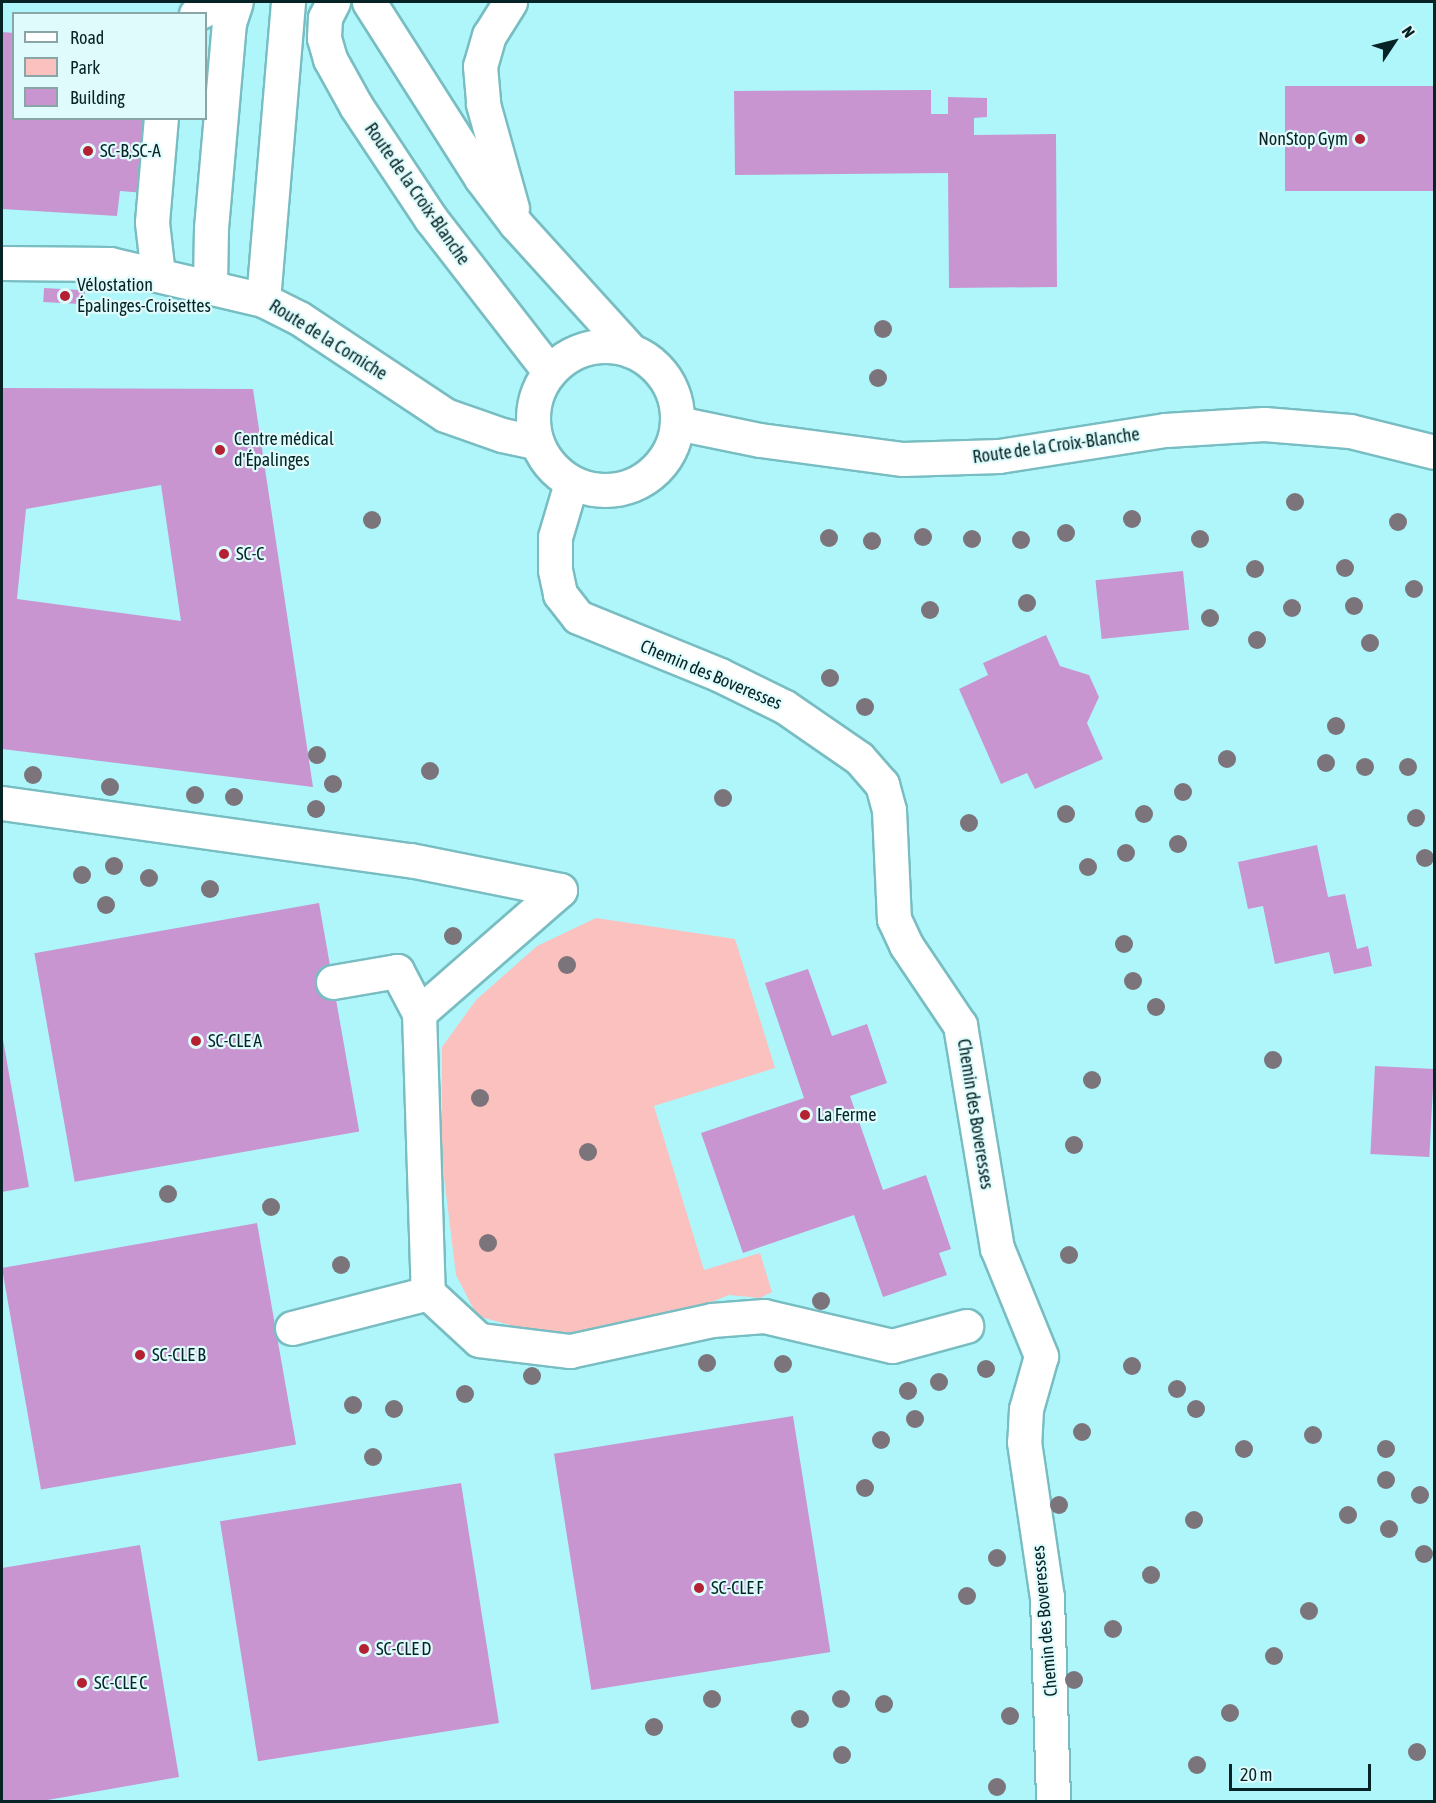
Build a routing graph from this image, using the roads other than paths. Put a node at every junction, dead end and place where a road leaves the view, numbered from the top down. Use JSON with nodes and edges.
{"nodes":[{"id":1,"x":220,"y":2,"type":"edge"},
{"id":2,"x":236,"y":2,"type":"edge"},
{"id":3,"x":288,"y":2,"type":"edge"},
{"id":4,"x":333,"y":2,"type":"edge"},
{"id":5,"x":369,"y":2,"type":"edge"},
{"id":6,"x":510,"y":2,"type":"edge"},
{"id":7,"x":200,"y":12,"type":"edge"},
{"id":8,"x":161,"y":120,"type":"edge"},
{"id":9,"x":516,"y":224,"type":"junction"},
{"id":10,"x":2,"y":263,"type":"edge"},
{"id":11,"x":158,"y":275,"type":"junction"},
{"id":12,"x":210,"y":285,"type":"junction"},
{"id":13,"x":263,"y":300,"type":"junction"},
{"id":14,"x":631,"y":351,"type":"junction"},
{"id":15,"x":549,"y":371,"type":"junction"},
{"id":16,"x":677,"y":423,"type":"junction"},
{"id":17,"x":536,"y":442,"type":"junction"},
{"id":18,"x":1434,"y":452,"type":"edge"},
{"id":19,"x":571,"y":483,"type":"junction"},
{"id":20,"x":2,"y":803,"type":"edge"},
{"id":21,"x":333,"y":982,"type":"dead end"},
{"id":22,"x":420,"y":1013,"type":"junction"},
{"id":23,"x":428,"y":1293,"type":"junction"},
{"id":24,"x":966,"y":1326,"type":"dead end"},
{"id":25,"x":292,"y":1328,"type":"dead end"},
{"id":26,"x":1053,"y":1802,"type":"edge"}],
"edges":[{"from":1,"to":7,"type":"street"},
{"from":2,"to":12,"type":"street"},
{"from":3,"to":13,"type":"street"},
{"from":4,"to":15,"type":"street","name":"Route de la Croix-Blanche"},
{"from":5,"to":9,"type":"street"},
{"from":6,"to":9,"type":"street"},
{"from":8,"to":11,"type":"street"},
{"from":9,"to":14,"type":"street"},
{"from":10,"to":11,"type":"street","name":"Route de la Corniche"},
{"from":11,"to":12,"type":"street","name":"Route de la Corniche"},
{"from":12,"to":13,"type":"street","name":"Route de la Corniche"},
{"from":13,"to":17,"type":"street","name":"Route de la Corniche"},
{"from":14,"to":15,"type":"street"},
{"from":14,"to":16,"type":"street"},
{"from":15,"to":17,"type":"street"},
{"from":16,"to":18,"type":"street","name":"Route de la Croix-Blanche"},
{"from":16,"to":19,"type":"street"},
{"from":17,"to":19,"type":"street"},
{"from":19,"to":26,"type":"street","name":"Chemin des Boveresses"},
{"from":20,"to":22,"type":"street"},
{"from":21,"to":22,"type":"street"},
{"from":22,"to":23,"type":"street"},
{"from":23,"to":24,"type":"street"},
{"from":23,"to":25,"type":"street"}]}
